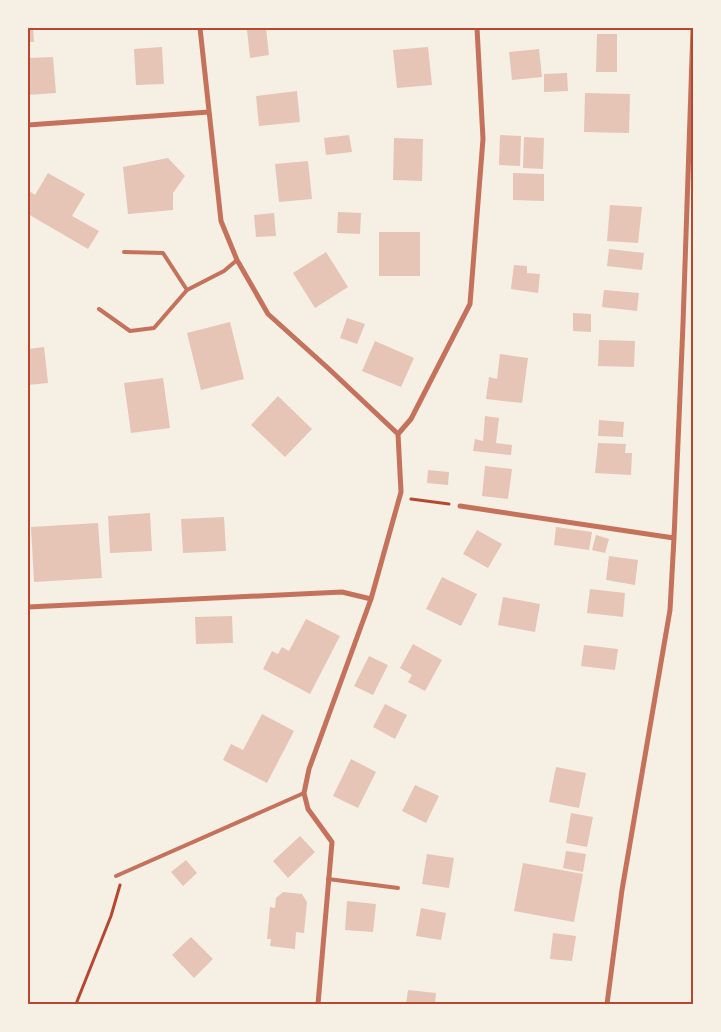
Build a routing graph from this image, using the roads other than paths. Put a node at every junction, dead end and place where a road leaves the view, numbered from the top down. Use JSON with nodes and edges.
{"nodes":[{"id":1,"x":200,"y":28,"type":"edge"},
{"id":2,"x":477,"y":28,"type":"edge"},
{"id":3,"x":693,"y":28,"type":"edge"},
{"id":4,"x":209,"y":112,"type":"junction"},
{"id":5,"x":28,"y":125,"type":"edge"},
{"id":6,"x":124,"y":252,"type":"dead end"},
{"id":7,"x":237,"y":260,"type":"junction"},
{"id":8,"x":187,"y":290,"type":"junction"},
{"id":9,"x":99,"y":308,"type":"dead end"},
{"id":10,"x":398,"y":434,"type":"junction"},
{"id":11,"x":460,"y":506,"type":"road end"},
{"id":12,"x":674,"y":538,"type":"junction"},
{"id":13,"x":371,"y":599,"type":"junction"},
{"id":14,"x":28,"y":607,"type":"edge"},
{"id":15,"x":304,"y":793,"type":"junction"},
{"id":16,"x":116,"y":876,"type":"dead end"},
{"id":17,"x":328,"y":879,"type":"junction"},
{"id":18,"x":398,"y":888,"type":"dead end"},
{"id":19,"x":318,"y":1004,"type":"edge"},
{"id":20,"x":607,"y":1004,"type":"edge"}],
"edges":[{"from":1,"to":4,"type":"street"},
{"from":2,"to":10,"type":"street"},
{"from":3,"to":12,"type":"street"},
{"from":4,"to":5,"type":"street"},
{"from":4,"to":7,"type":"street"},
{"from":6,"to":8,"type":"lane"},
{"from":7,"to":8,"type":"lane"},
{"from":7,"to":10,"type":"street"},
{"from":8,"to":9,"type":"lane"},
{"from":10,"to":13,"type":"street"},
{"from":11,"to":12,"type":"street"},
{"from":12,"to":20,"type":"street"},
{"from":13,"to":14,"type":"street"},
{"from":13,"to":15,"type":"street"},
{"from":15,"to":16,"type":"lane"},
{"from":15,"to":17,"type":"street"},
{"from":17,"to":18,"type":"lane"},
{"from":17,"to":19,"type":"street"}]}
